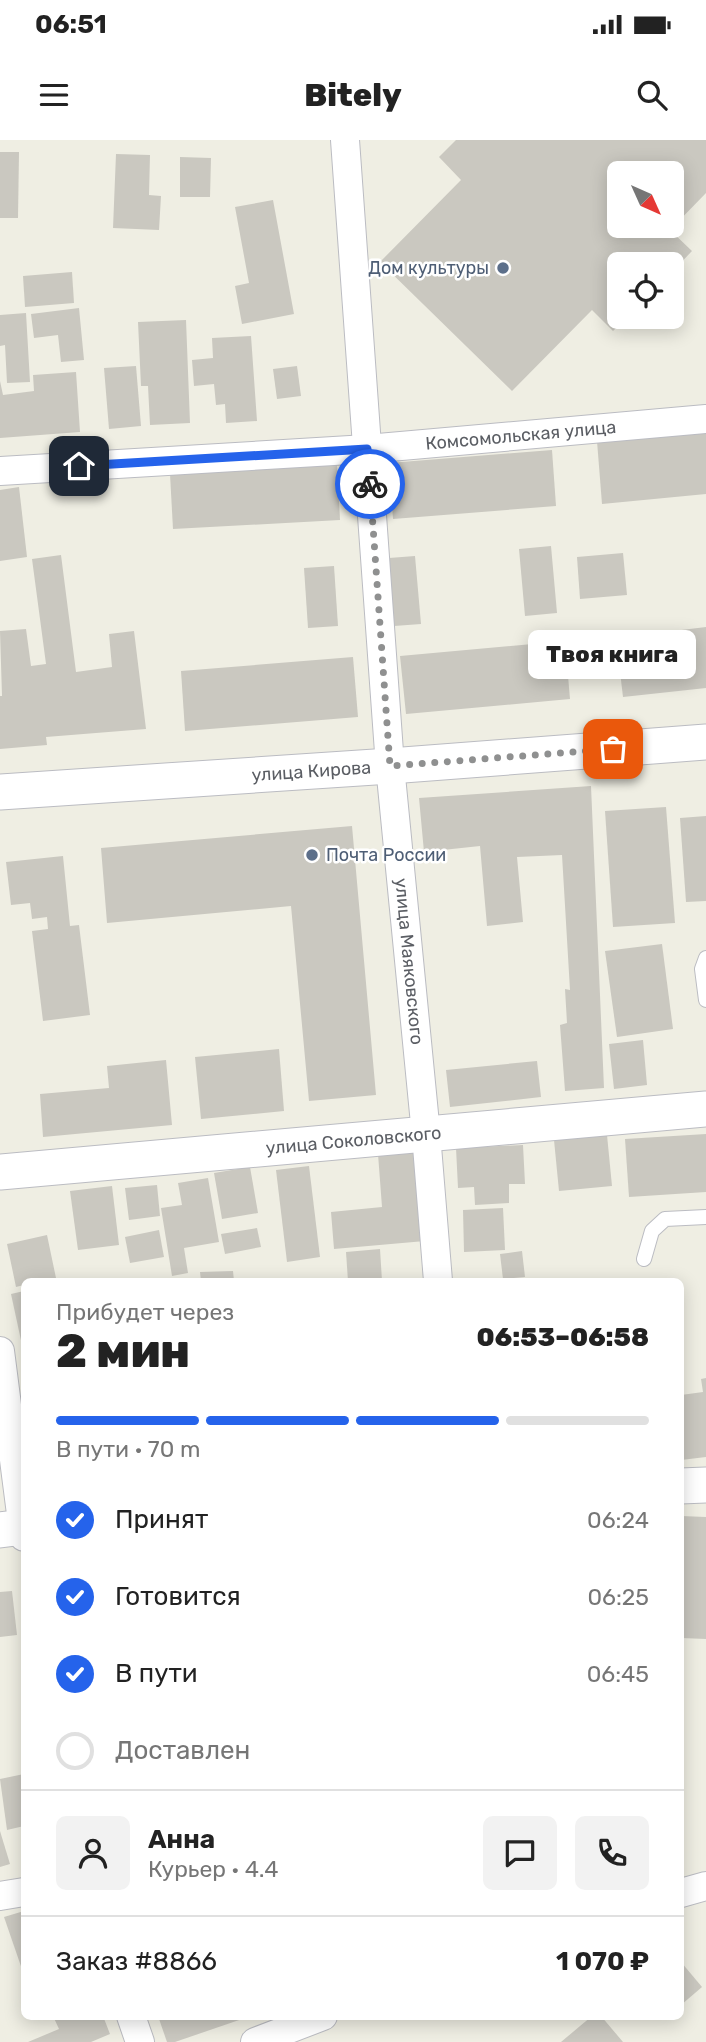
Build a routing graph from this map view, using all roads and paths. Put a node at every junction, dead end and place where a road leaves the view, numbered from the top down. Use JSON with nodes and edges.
{"nodes":[{"id":1,"x":345,"y":140,"type":"edge"},
{"id":2,"x":706,"y":419,"type":"edge"},
{"id":3,"x":367,"y":449,"type":"junction"},
{"id":4,"x":0,"y":471,"type":"edge"},
{"id":5,"x":706,"y":741,"type":"edge"},
{"id":6,"x":390,"y":766,"type":"junction"},
{"id":7,"x":0,"y":792,"type":"edge"},
{"id":8,"x":706,"y":958,"type":"edge"},
{"id":9,"x":706,"y":1000,"type":"edge"},
{"id":10,"x":706,"y":1109,"type":"edge"},
{"id":11,"x":426,"y":1134,"type":"junction"},
{"id":12,"x":0,"y":1172,"type":"edge"},
{"id":13,"x":706,"y":1217,"type":"edge"},
{"id":14,"x":644,"y":1259,"type":"dead end"},
{"id":15,"x":438,"y":1278,"type":"edge"},
{"id":16,"x":0,"y":1351,"type":"edge"},
{"id":17,"x":706,"y":1485,"type":"edge"},
{"id":18,"x":684,"y":1486,"type":"edge"},
{"id":19,"x":18,"y":1530,"type":"edge"},
{"id":20,"x":706,"y":1886,"type":"edge"},
{"id":21,"x":21,"y":1892,"type":"edge"},
{"id":22,"x":684,"y":1892,"type":"edge"},
{"id":23,"x":0,"y":1896,"type":"edge"},
{"id":24,"x":132,"y":2020,"type":"edge"},
{"id":25,"x":313,"y":2020,"type":"edge"},
{"id":26,"x":140,"y":2042,"type":"edge"},
{"id":27,"x":255,"y":2042,"type":"edge"}],
"edges":[{"from":1,"to":3,"type":"street","name":"улица Маяковского"},
{"from":2,"to":3,"type":"street","name":"Комсомольская улица"},
{"from":3,"to":4,"type":"street","name":"Комсомольская улица"},
{"from":3,"to":6,"type":"street","name":"улица Маяковского"},
{"from":5,"to":6,"type":"street","name":"улица Кирова"},
{"from":6,"to":7,"type":"street","name":"улица Кирова"},
{"from":6,"to":11,"type":"street","name":"улица Маяковского"},
{"from":8,"to":9,"type":"lane"},
{"from":10,"to":11,"type":"street","name":"улица Соколовского"},
{"from":11,"to":12,"type":"street","name":"улица Соколовского"},
{"from":11,"to":15,"type":"street","name":"улица Маяковского"},
{"from":13,"to":14,"type":"lane"},
{"from":16,"to":19,"type":"street"},
{"from":17,"to":18,"type":"street"},
{"from":20,"to":22,"type":"street"},
{"from":21,"to":23,"type":"street"},
{"from":24,"to":26,"type":"street"},
{"from":25,"to":27,"type":"street"}]}
